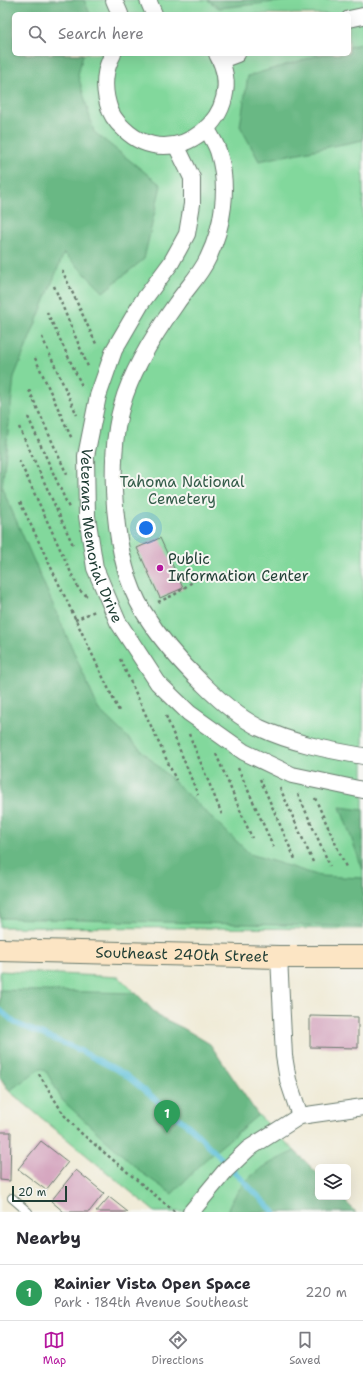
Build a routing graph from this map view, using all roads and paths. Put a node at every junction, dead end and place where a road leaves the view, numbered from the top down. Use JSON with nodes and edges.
{"nodes":[{"id":1,"x":114,"y":0,"type":"edge"},
{"id":2,"x":148,"y":0,"type":"edge"},
{"id":3,"x":119,"y":12,"type":"edge"},
{"id":4,"x":153,"y":12,"type":"edge"},
{"id":5,"x":363,"y":16,"type":"edge"},
{"id":6,"x":351,"y":19,"type":"edge"},
{"id":7,"x":112,"y":56,"type":"edge"},
{"id":8,"x":219,"y":57,"type":"edge"},
{"id":9,"x":207,"y":128,"type":"junction"},
{"id":10,"x":176,"y":145,"type":"junction"},
{"id":11,"x":62,"y":270,"type":"dead end"},
{"id":12,"x":54,"y":286,"type":"dead end"},
{"id":13,"x":47,"y":312,"type":"dead end"},
{"id":14,"x":42,"y":337,"type":"dead end"},
{"id":15,"x":35,"y":358,"type":"dead end"},
{"id":16,"x":107,"y":368,"type":"junction"},
{"id":17,"x":29,"y":390,"type":"dead end"},
{"id":18,"x":99,"y":392,"type":"junction"},
{"id":19,"x":94,"y":412,"type":"junction"},
{"id":20,"x":28,"y":417,"type":"dead end"},
{"id":21,"x":19,"y":427,"type":"dead end"},
{"id":22,"x":81,"y":442,"type":"junction"},
{"id":23,"x":19,"y":460,"type":"dead end"},
{"id":24,"x":70,"y":481,"type":"dead end"},
{"id":25,"x":20,"y":502,"type":"dead end"},
{"id":26,"x":70,"y":511,"type":"dead end"},
{"id":27,"x":74,"y":547,"type":"dead end"},
{"id":28,"x":202,"y":575,"type":"dead end"},
{"id":29,"x":91,"y":598,"type":"dead end"},
{"id":30,"x":152,"y":603,"type":"dead end"},
{"id":31,"x":97,"y":610,"type":"dead end"},
{"id":32,"x":75,"y":620,"type":"junction"},
{"id":33,"x":118,"y":655,"type":"dead end"},
{"id":34,"x":164,"y":710,"type":"dead end"},
{"id":35,"x":118,"y":711,"type":"dead end"},
{"id":36,"x":187,"y":729,"type":"dead end"},
{"id":37,"x":215,"y":751,"type":"dead end"},
{"id":38,"x":249,"y":755,"type":"junction"},
{"id":39,"x":363,"y":756,"type":"edge"},
{"id":40,"x":268,"y":764,"type":"junction"},
{"id":41,"x":237,"y":766,"type":"dead end"},
{"id":42,"x":289,"y":773,"type":"junction"},
{"id":43,"x":306,"y":777,"type":"junction"},
{"id":44,"x":176,"y":780,"type":"dead end"},
{"id":45,"x":363,"y":790,"type":"edge"},
{"id":46,"x":198,"y":795,"type":"dead end"},
{"id":47,"x":223,"y":817,"type":"dead end"},
{"id":48,"x":252,"y":838,"type":"dead end"},
{"id":49,"x":274,"y":848,"type":"dead end"},
{"id":50,"x":295,"y":859,"type":"dead end"},
{"id":51,"x":313,"y":862,"type":"dead end"},
{"id":52,"x":330,"y":866,"type":"dead end"},
{"id":53,"x":346,"y":867,"type":"dead end"},
{"id":54,"x":0,"y":950,"type":"edge"},
{"id":55,"x":279,"y":957,"type":"junction"},
{"id":56,"x":363,"y":957,"type":"edge"},
{"id":57,"x":39,"y":1074,"type":"dead end"},
{"id":58,"x":363,"y":1107,"type":"edge"},
{"id":59,"x":300,"y":1116,"type":"junction"},
{"id":60,"x":12,"y":1198,"type":"dead end"},
{"id":61,"x":28,"y":1212,"type":"edge"},
{"id":62,"x":175,"y":1212,"type":"edge"},
{"id":63,"x":191,"y":1212,"type":"edge"}],
"edges":[{"from":1,"to":3,"type":"street"},
{"from":2,"to":4,"type":"street"},
{"from":5,"to":6,"type":"street"},
{"from":7,"to":10,"type":"street"},
{"from":8,"to":9,"type":"street"},
{"from":9,"to":10,"type":"street"},
{"from":9,"to":39,"type":"street","name":"Veterans Memorial Drive"},
{"from":10,"to":16,"type":"street","name":"Veterans Memorial Drive"},
{"from":11,"to":16,"type":"path"},
{"from":12,"to":18,"type":"path"},
{"from":13,"to":19,"type":"path"},
{"from":14,"to":22,"type":"path"},
{"from":15,"to":22,"type":"path"},
{"from":16,"to":18,"type":"street","name":"Veterans Memorial Drive"},
{"from":17,"to":24,"type":"path"},
{"from":18,"to":19,"type":"street","name":"Veterans Memorial Drive"},
{"from":19,"to":22,"type":"street","name":"Veterans Memorial Drive"},
{"from":20,"to":26,"type":"path"},
{"from":21,"to":27,"type":"path"},
{"from":22,"to":38,"type":"street","name":"Veterans Memorial Drive"},
{"from":23,"to":29,"type":"path"},
{"from":25,"to":32,"type":"path"},
{"from":28,"to":30,"type":"path"},
{"from":31,"to":32,"type":"path"},
{"from":32,"to":35,"type":"path"},
{"from":33,"to":44,"type":"path"},
{"from":34,"to":46,"type":"path"},
{"from":36,"to":47,"type":"path"},
{"from":37,"to":48,"type":"path"},
{"from":38,"to":40,"type":"street","name":"Veterans Memorial Drive"},
{"from":38,"to":50,"type":"path"},
{"from":40,"to":42,"type":"street","name":"Veterans Memorial Drive"},
{"from":40,"to":51,"type":"path"},
{"from":41,"to":49,"type":"path"},
{"from":42,"to":43,"type":"street","name":"Veterans Memorial Drive"},
{"from":42,"to":52,"type":"path"},
{"from":43,"to":45,"type":"street","name":"Veterans Memorial Drive"},
{"from":43,"to":53,"type":"path"},
{"from":54,"to":55,"type":"main road","name":"Southeast 240th Street"},
{"from":55,"to":56,"type":"main road","name":"Southeast 240th Street"},
{"from":55,"to":59,"type":"street"},
{"from":57,"to":62,"type":"path"},
{"from":58,"to":59,"type":"street"},
{"from":59,"to":63,"type":"street"},
{"from":60,"to":61,"type":"lane"}]}
